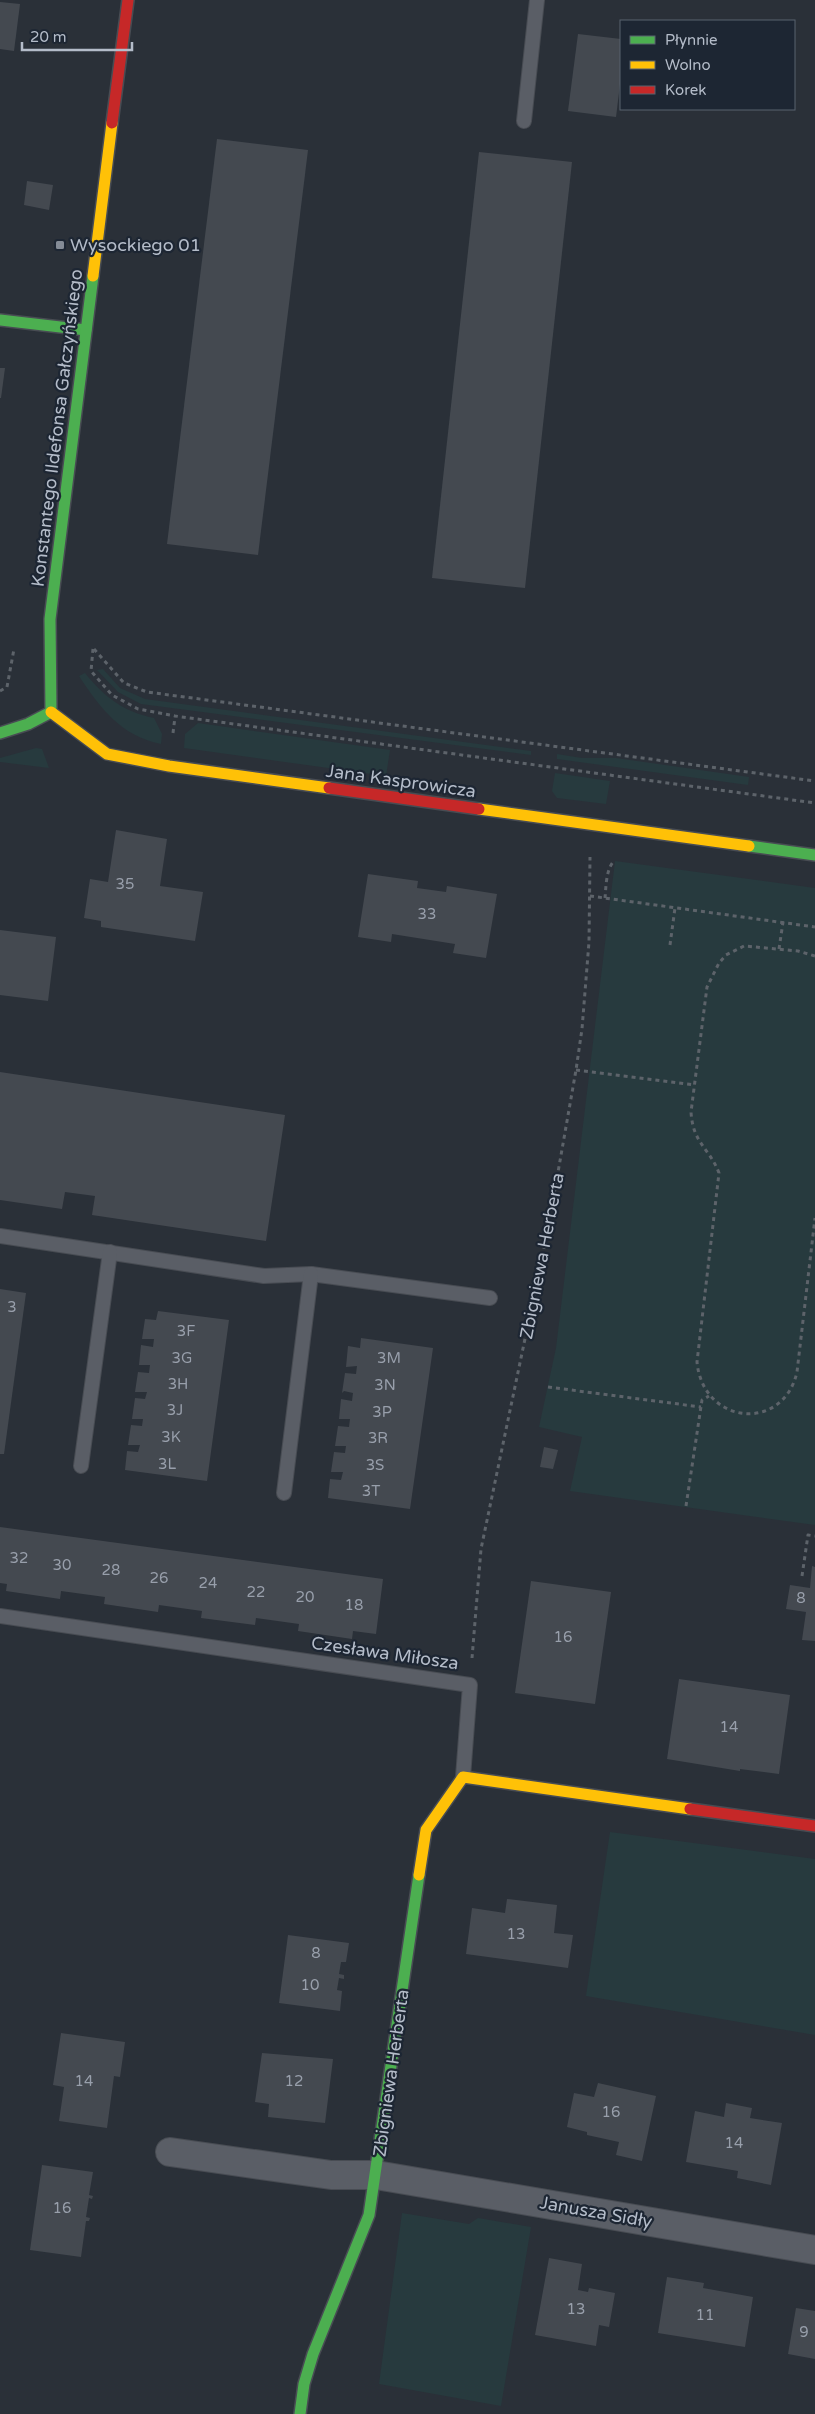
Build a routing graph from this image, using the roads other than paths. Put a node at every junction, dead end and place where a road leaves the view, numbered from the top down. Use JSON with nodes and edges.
{"nodes":[{"id":1,"x":128,"y":0,"type":"edge"},
{"id":2,"x":538,"y":0,"type":"edge"},
{"id":3,"x":524,"y":121,"type":"dead end"},
{"id":4,"x":0,"y":320,"type":"edge"},
{"id":5,"x":86,"y":330,"type":"junction"},
{"id":6,"x":51,"y":712,"type":"junction"},
{"id":7,"x":0,"y":733,"type":"edge"},
{"id":8,"x":815,"y":855,"type":"edge"},
{"id":9,"x":0,"y":1236,"type":"edge"},
{"id":10,"x":110,"y":1252,"type":"junction"},
{"id":11,"x":311,"y":1274,"type":"junction"},
{"id":12,"x":490,"y":1298,"type":"dead end"},
{"id":13,"x":81,"y":1466,"type":"dead end"},
{"id":14,"x":284,"y":1493,"type":"dead end"},
{"id":15,"x":0,"y":1616,"type":"edge"},
{"id":16,"x":463,"y":1777,"type":"junction"},
{"id":17,"x":815,"y":1826,"type":"edge"},
{"id":18,"x":170,"y":2152,"type":"dead end"},
{"id":19,"x":376,"y":2175,"type":"junction"},
{"id":20,"x":815,"y":2250,"type":"edge"},
{"id":21,"x":300,"y":2414,"type":"edge"}],
"edges":[{"from":1,"to":5,"type":"street","name":"Konstantego Ildefonsa Gałczyńskiego"},
{"from":2,"to":3,"type":"lane"},
{"from":4,"to":5,"type":"street"},
{"from":5,"to":6,"type":"street","name":"Konstantego Ildefonsa Gałczyńskiego"},
{"from":6,"to":7,"type":"street"},
{"from":6,"to":8,"type":"street","name":"Jana Kasprowicza"},
{"from":9,"to":10,"type":"lane"},
{"from":10,"to":11,"type":"lane"},
{"from":10,"to":13,"type":"lane"},
{"from":11,"to":12,"type":"lane"},
{"from":11,"to":14,"type":"lane"},
{"from":15,"to":16,"type":"lane","name":"Czesława Miłosza"},
{"from":16,"to":17,"type":"street"},
{"from":16,"to":19,"type":"street","name":"Zbigniewa Herberta"},
{"from":18,"to":19,"type":"street","name":"Zbigniewa Herberta"},
{"from":19,"to":20,"type":"street","name":"Janusza Sidły"},
{"from":19,"to":21,"type":"street"}]}
